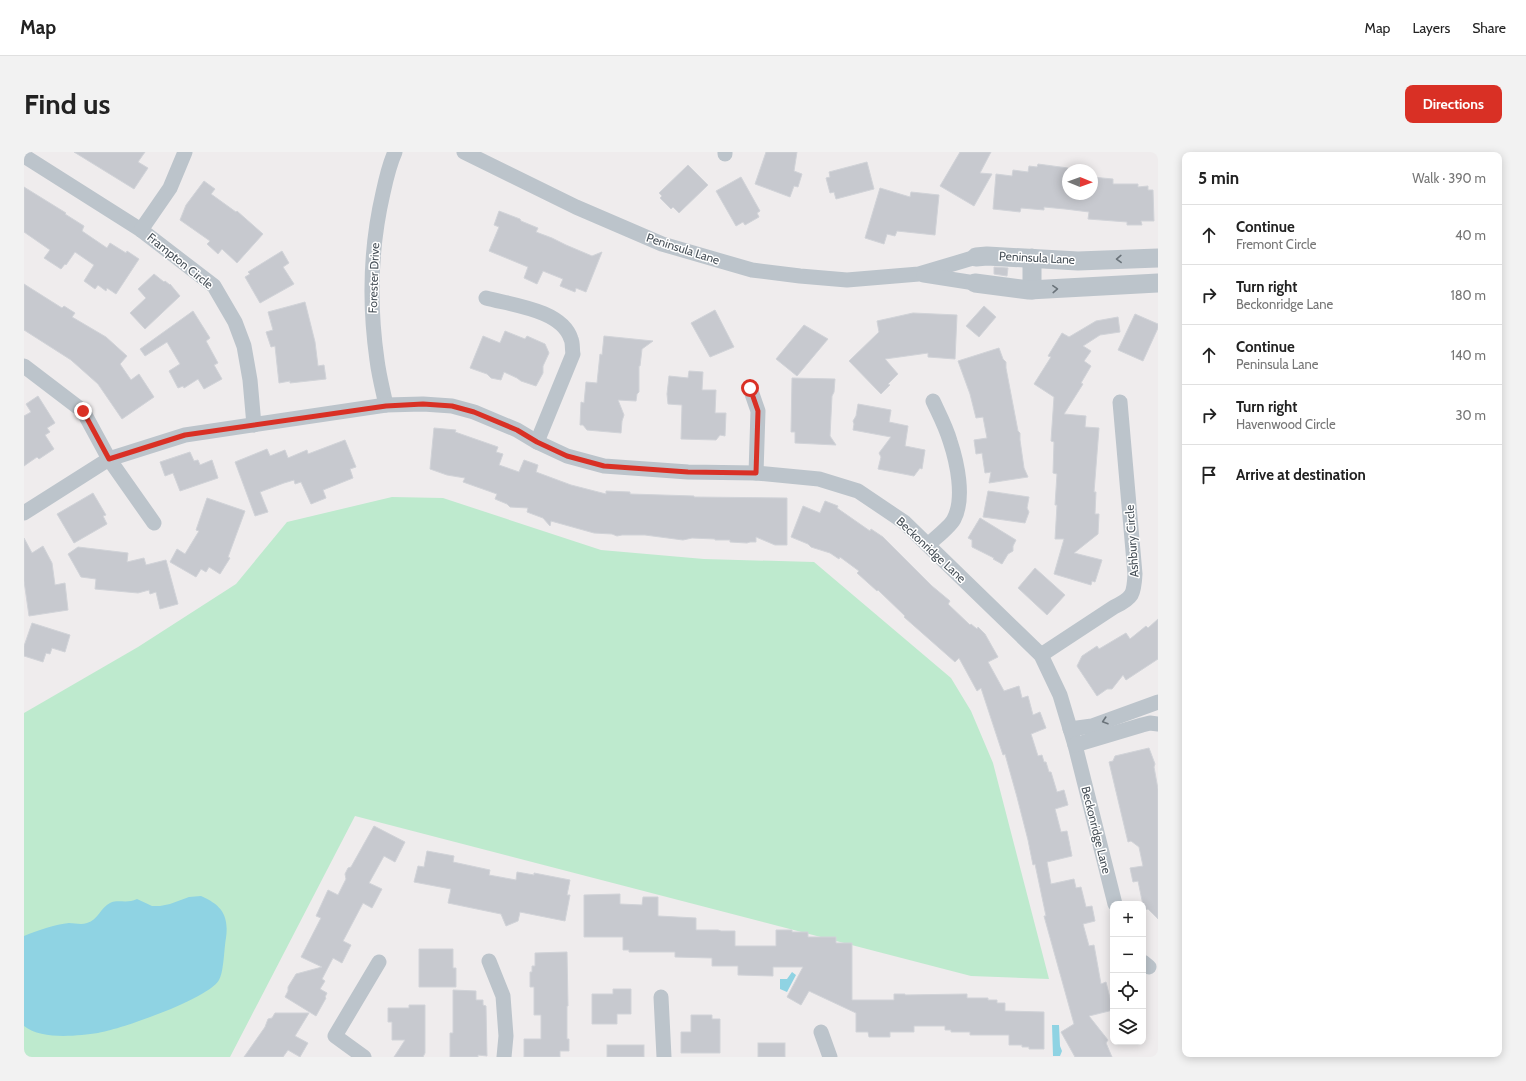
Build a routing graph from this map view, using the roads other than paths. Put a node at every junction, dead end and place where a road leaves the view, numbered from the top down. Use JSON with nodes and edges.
{"nodes":[{"id":1,"x":185,"y":152,"type":"edge"},
{"id":2,"x":394,"y":152,"type":"edge"},
{"id":3,"x":464,"y":152,"type":"edge"},
{"id":4,"x":24,"y":156,"type":"edge"},
{"id":5,"x":141,"y":230,"type":"junction"},
{"id":6,"x":982,"y":257,"type":"junction"},
{"id":7,"x":1032,"y":258,"type":"junction"},
{"id":8,"x":1158,"y":258,"type":"edge"},
{"id":9,"x":1078,"y":261,"type":"junction"},
{"id":10,"x":919,"y":274,"type":"junction"},
{"id":11,"x":1158,"y":283,"type":"edge"},
{"id":12,"x":981,"y":284,"type":"junction"},
{"id":13,"x":1079,"y":288,"type":"junction"},
{"id":14,"x":1032,"y":290,"type":"junction"},
{"id":15,"x":486,"y":298,"type":"dead end"},
{"id":16,"x":25,"y":367,"type":"edge"},
{"id":17,"x":750,"y":388,"type":"dead end"},
{"id":18,"x":933,"y":401,"type":"dead end"},
{"id":19,"x":1120,"y":402,"type":"dead end"},
{"id":20,"x":386,"y":406,"type":"junction"},
{"id":21,"x":254,"y":425,"type":"junction"},
{"id":22,"x":537,"y":442,"type":"junction"},
{"id":23,"x":109,"y":459,"type":"junction"},
{"id":24,"x":756,"y":473,"type":"junction"},
{"id":25,"x":24,"y":513,"type":"edge"},
{"id":26,"x":154,"y":523,"type":"dead end"},
{"id":27,"x":928,"y":545,"type":"junction"},
{"id":28,"x":1041,"y":655,"type":"junction"},
{"id":29,"x":1158,"y":703,"type":"edge"},
{"id":30,"x":1158,"y":707,"type":"edge"},
{"id":31,"x":1158,"y":724,"type":"edge"},
{"id":32,"x":1070,"y":730,"type":"junction"},
{"id":33,"x":1075,"y":745,"type":"junction"},
{"id":34,"x":1113,"y":901,"type":"edge"},
{"id":35,"x":489,"y":961,"type":"dead end"},
{"id":36,"x":379,"y":962,"type":"dead end"},
{"id":37,"x":661,"y":997,"type":"dead end"},
{"id":38,"x":821,"y":1032,"type":"dead end"},
{"id":39,"x":364,"y":1057,"type":"edge"},
{"id":40,"x":504,"y":1057,"type":"edge"},
{"id":41,"x":664,"y":1057,"type":"edge"},
{"id":42,"x":830,"y":1057,"type":"edge"}],
"edges":[{"from":1,"to":5,"type":"street"},
{"from":2,"to":20,"type":"street","name":"Forester Drive"},
{"from":3,"to":10,"type":"street","name":"Peninsula Lane"},
{"from":4,"to":5,"type":"street","name":"Frampton Circle"},
{"from":5,"to":21,"type":"street","name":"Frampton Circle"},
{"from":6,"to":7,"type":"street","name":"Peninsula Lane"},
{"from":6,"to":10,"type":"street","name":"Peninsula Lane"},
{"from":6,"to":12,"type":"street"},
{"from":7,"to":9,"type":"street","name":"Peninsula Lane"},
{"from":7,"to":14,"type":"street"},
{"from":8,"to":9,"type":"street","name":"Peninsula Lane","one_way":true},
{"from":9,"to":13,"type":"street"},
{"from":10,"to":12,"type":"street","name":"Peninsula Lane"},
{"from":11,"to":13,"type":"street","name":"Peninsula Lane"},
{"from":12,"to":14,"type":"street","name":"Peninsula Lane"},
{"from":14,"to":13,"type":"street","name":"Peninsula Lane","one_way":true},
{"from":15,"to":22,"type":"street"},
{"from":16,"to":23,"type":"street"},
{"from":17,"to":24,"type":"street"},
{"from":18,"to":27,"type":"street"},
{"from":19,"to":28,"type":"street","name":"Ashbury Circle"},
{"from":20,"to":21,"type":"street"},
{"from":20,"to":22,"type":"street","name":"Beckonridge Lane"},
{"from":21,"to":23,"type":"street"},
{"from":22,"to":24,"type":"street","name":"Beckonridge Lane"},
{"from":23,"to":25,"type":"street"},
{"from":23,"to":26,"type":"street"},
{"from":24,"to":27,"type":"street","name":"Beckonridge Lane"},
{"from":27,"to":28,"type":"street","name":"Beckonridge Lane"},
{"from":28,"to":32,"type":"street","name":"Beckonridge Lane"},
{"from":29,"to":30,"type":"street"},
{"from":29,"to":32,"type":"street","one_way":true},
{"from":31,"to":33,"type":"street"},
{"from":32,"to":33,"type":"street","name":"Beckonridge Lane"},
{"from":33,"to":34,"type":"street","name":"Beckonridge Lane"},
{"from":35,"to":40,"type":"street"},
{"from":36,"to":39,"type":"street"},
{"from":37,"to":41,"type":"street"},
{"from":38,"to":42,"type":"street"}]}
